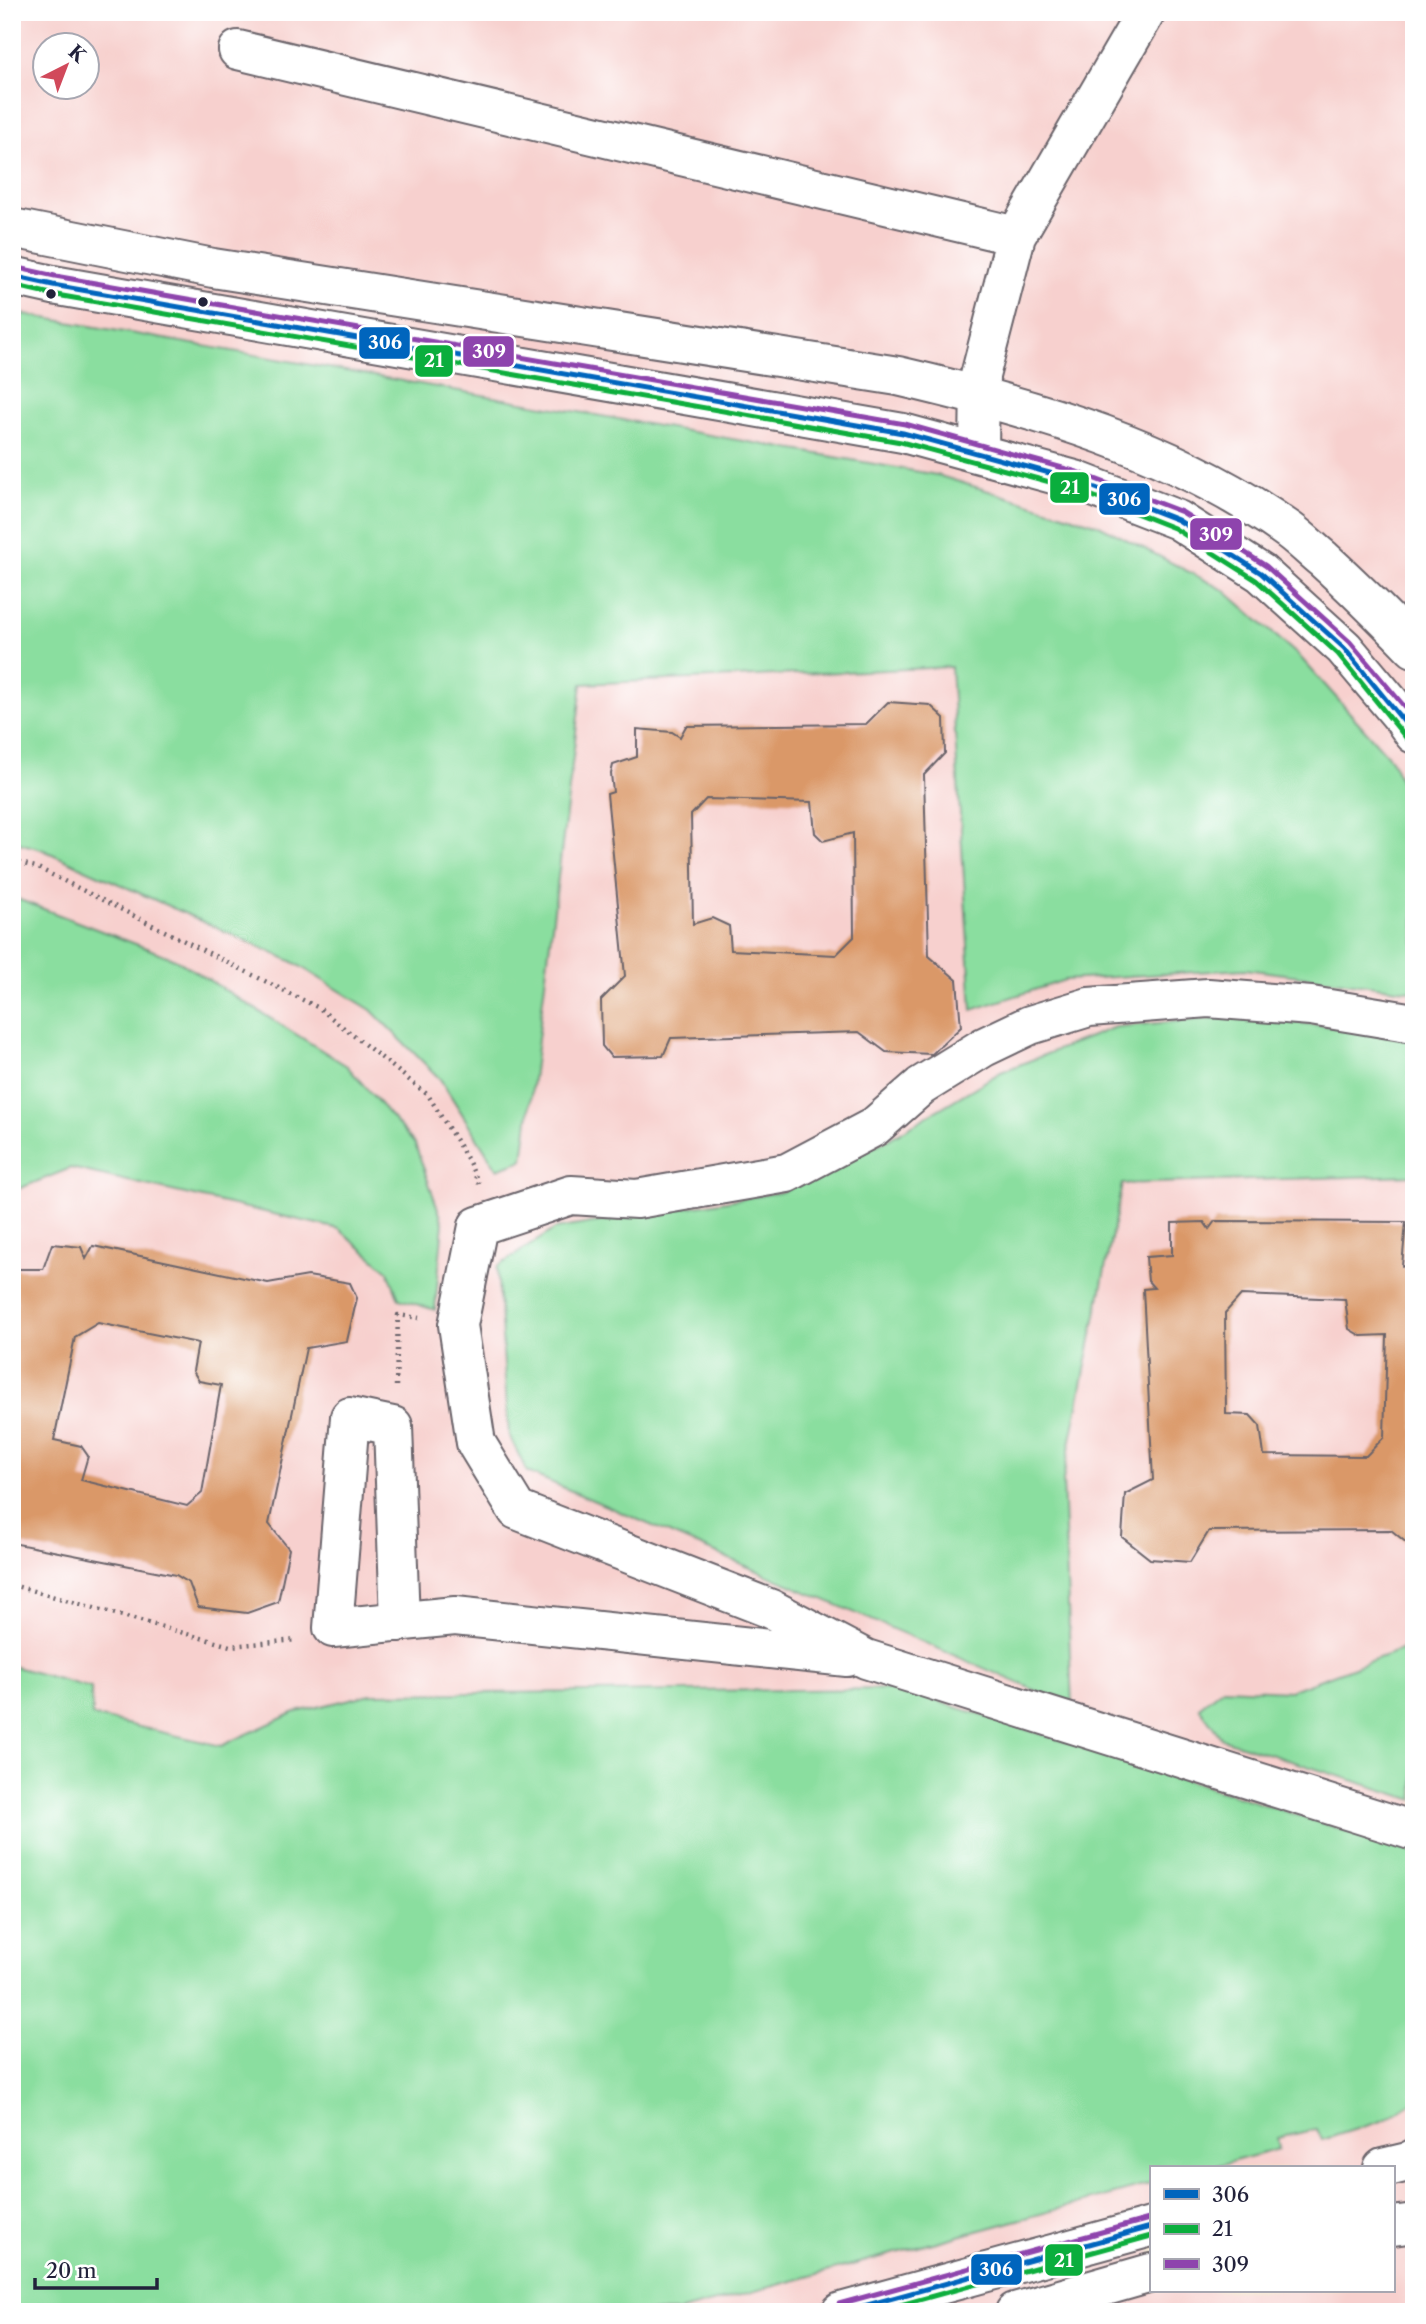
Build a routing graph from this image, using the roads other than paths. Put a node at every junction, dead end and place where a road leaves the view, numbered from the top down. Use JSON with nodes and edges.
{"nodes":[{"id":1,"x":1146,"y":12,"type":"edge"},
{"id":2,"x":237,"y":50,"type":"dead end"},
{"id":3,"x":12,"y":228,"type":"edge"},
{"id":4,"x":1016,"y":236,"type":"junction"},
{"id":5,"x":12,"y":276,"type":"edge"},
{"id":6,"x":980,"y":395,"type":"junction"},
{"id":7,"x":979,"y":453,"type":"junction"},
{"id":8,"x":1414,"y":648,"type":"edge"},
{"id":9,"x":1414,"y":734,"type":"edge"},
{"id":10,"x":1414,"y":1023,"type":"edge"},
{"id":11,"x":400,"y":1622,"type":"junction"},
{"id":12,"x":866,"y":1659,"type":"junction"},
{"id":13,"x":1414,"y":1831,"type":"edge"},
{"id":14,"x":1414,"y":2159,"type":"edge"},
{"id":15,"x":1391,"y":2166,"type":"edge"},
{"id":16,"x":1414,"y":2223,"type":"edge"},
{"id":17,"x":1394,"y":2226,"type":"edge"},
{"id":18,"x":1150,"y":2227,"type":"edge"},
{"id":19,"x":1150,"y":2273,"type":"edge"},
{"id":20,"x":841,"y":2312,"type":"edge"},
{"id":21,"x":1014,"y":2312,"type":"edge"}],
"edges":[{"from":1,"to":4,"type":"street"},
{"from":2,"to":4,"type":"street"},
{"from":3,"to":6,"type":"street"},
{"from":4,"to":6,"type":"street"},
{"from":5,"to":7,"type":"street"},
{"from":6,"to":7,"type":"street"},
{"from":6,"to":8,"type":"street"},
{"from":7,"to":9,"type":"street"},
{"from":10,"to":12,"type":"street"},
{"from":11,"to":11,"type":"street"},
{"from":11,"to":12,"type":"street"},
{"from":12,"to":13,"type":"street"},
{"from":14,"to":15,"type":"street"},
{"from":16,"to":17,"type":"street"},
{"from":18,"to":20,"type":"street"},
{"from":19,"to":21,"type":"street"}]}
